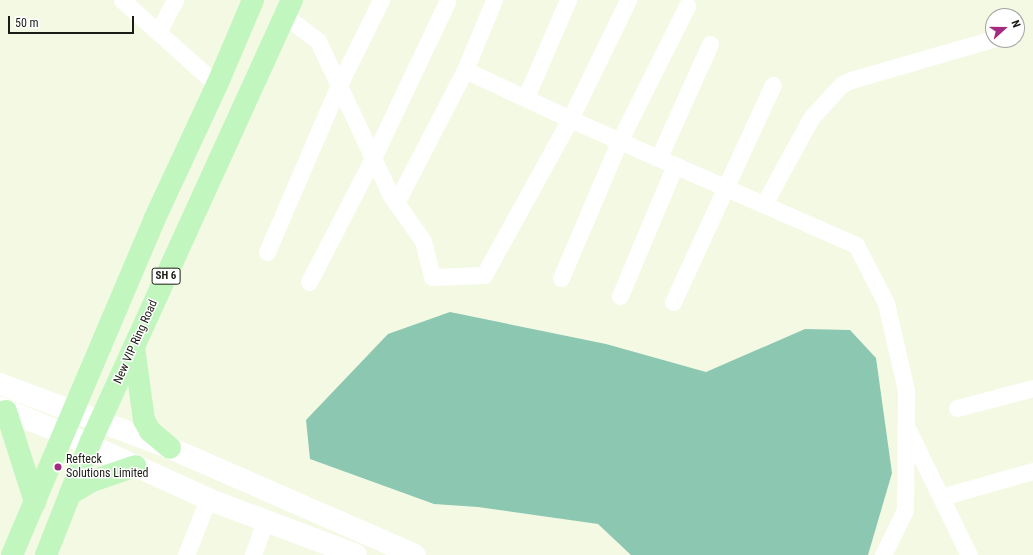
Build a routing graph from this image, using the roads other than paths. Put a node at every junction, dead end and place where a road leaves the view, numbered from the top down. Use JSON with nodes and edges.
{"nodes":[{"id":1,"x":122,"y":0,"type":"edge"},
{"id":2,"x":175,"y":0,"type":"edge"},
{"id":3,"x":252,"y":0,"type":"edge"},
{"id":4,"x":380,"y":0,"type":"edge"},
{"id":5,"x":494,"y":0,"type":"edge"},
{"id":6,"x":568,"y":0,"type":"edge"},
{"id":7,"x":628,"y":0,"type":"edge"},
{"id":8,"x":447,"y":2,"type":"dead end"},
{"id":9,"x":687,"y":6,"type":"dead end"},
{"id":10,"x":288,"y":7,"type":"edge"},
{"id":11,"x":158,"y":32,"type":"junction"},
{"id":12,"x":985,"y":41,"type":"edge"},
{"id":13,"x":710,"y":44,"type":"dead end"},
{"id":14,"x":465,"y":70,"type":"junction"},
{"id":15,"x":217,"y":85,"type":"junction"},
{"id":16,"x":339,"y":85,"type":"junction"},
{"id":17,"x":773,"y":85,"type":"dead end"},
{"id":18,"x":526,"y":97,"type":"junction"},
{"id":19,"x":570,"y":119,"type":"junction"},
{"id":20,"x":620,"y":140,"type":"junction"},
{"id":21,"x":659,"y":157,"type":"junction"},
{"id":22,"x":373,"y":158,"type":"junction"},
{"id":23,"x":675,"y":165,"type":"junction"},
{"id":24,"x":725,"y":187,"type":"junction"},
{"id":25,"x":396,"y":203,"type":"junction"},
{"id":26,"x":764,"y":204,"type":"junction"},
{"id":27,"x":267,"y":252,"type":"dead end"},
{"id":28,"x":561,"y":278,"type":"dead end"},
{"id":29,"x":309,"y":282,"type":"dead end"},
{"id":30,"x":620,"y":296,"type":"dead end"},
{"id":31,"x":673,"y":302,"type":"dead end"},
{"id":32,"x":134,"y":346,"type":"junction"},
{"id":33,"x":0,"y":384,"type":"edge"},
{"id":34,"x":1033,"y":388,"type":"edge"},
{"id":35,"x":957,"y":408,"type":"dead end"},
{"id":36,"x":3,"y":409,"type":"edge"},
{"id":37,"x":74,"y":412,"type":"junction"},
{"id":38,"x":100,"y":423,"type":"junction"},
{"id":39,"x":906,"y":426,"type":"junction"},
{"id":40,"x":65,"y":434,"type":"junction"},
{"id":41,"x":89,"y":445,"type":"junction"},
{"id":42,"x":170,"y":448,"type":"junction"},
{"id":43,"x":136,"y":466,"type":"junction"},
{"id":44,"x":1033,"y":471,"type":"edge"},
{"id":45,"x":70,"y":494,"type":"junction"},
{"id":46,"x":941,"y":497,"type":"junction"},
{"id":47,"x":208,"y":499,"type":"junction"},
{"id":48,"x":35,"y":502,"type":"junction"},
{"id":49,"x":265,"y":520,"type":"junction"},
{"id":50,"x":12,"y":555,"type":"edge"},
{"id":51,"x":46,"y":555,"type":"edge"},
{"id":52,"x":186,"y":555,"type":"edge"},
{"id":53,"x":253,"y":555,"type":"edge"},
{"id":54,"x":356,"y":555,"type":"edge"},
{"id":55,"x":415,"y":555,"type":"edge"},
{"id":56,"x":883,"y":555,"type":"edge"},
{"id":57,"x":969,"y":555,"type":"edge"}],
"edges":[{"from":1,"to":11,"type":"street"},
{"from":2,"to":11,"type":"street"},
{"from":3,"to":15,"type":"main road","number":"SH 6"},
{"from":4,"to":16,"type":"street"},
{"from":5,"to":14,"type":"street"},
{"from":6,"to":18,"type":"street"},
{"from":7,"to":19,"type":"street"},
{"from":8,"to":22,"type":"street"},
{"from":9,"to":20,"type":"street"},
{"from":10,"to":16,"type":"street"},
{"from":10,"to":32,"type":"main road","name":"New VIP Ring Road","number":"SH 6"},
{"from":11,"to":15,"type":"street"},
{"from":12,"to":26,"type":"street"},
{"from":13,"to":21,"type":"street"},
{"from":14,"to":18,"type":"street"},
{"from":14,"to":25,"type":"street"},
{"from":15,"to":37,"type":"main road","number":"SH 6"},
{"from":16,"to":22,"type":"street"},
{"from":16,"to":27,"type":"street"},
{"from":17,"to":24,"type":"street"},
{"from":18,"to":19,"type":"street"},
{"from":19,"to":20,"type":"street"},
{"from":19,"to":25,"type":"street"},
{"from":20,"to":21,"type":"street"},
{"from":20,"to":28,"type":"street"},
{"from":21,"to":23,"type":"street"},
{"from":22,"to":25,"type":"street"},
{"from":22,"to":29,"type":"street"},
{"from":23,"to":24,"type":"street"},
{"from":23,"to":30,"type":"street"},
{"from":24,"to":26,"type":"street"},
{"from":24,"to":31,"type":"street"},
{"from":26,"to":39,"type":"street"},
{"from":32,"to":38,"type":"main road","name":"New VIP Ring Road","number":"SH 6"},
{"from":32,"to":42,"type":"main road"},
{"from":33,"to":37,"type":"street"},
{"from":34,"to":35,"type":"street"},
{"from":36,"to":40,"type":"street"},
{"from":36,"to":48,"type":"main road"},
{"from":37,"to":38,"type":"street"},
{"from":37,"to":40,"type":"main road","number":"SH 6"},
{"from":38,"to":41,"type":"main road","name":"New VIP Ring Road","number":"SH 6"},
{"from":38,"to":42,"type":"street"},
{"from":39,"to":46,"type":"street"},
{"from":39,"to":56,"type":"street"},
{"from":40,"to":41,"type":"street"},
{"from":40,"to":48,"type":"main road","number":"SH 6"},
{"from":41,"to":43,"type":"street"},
{"from":41,"to":45,"type":"main road","name":"New VIP Ring Road","number":"SH 6"},
{"from":42,"to":55,"type":"street"},
{"from":43,"to":45,"type":"main road"},
{"from":43,"to":47,"type":"street"},
{"from":44,"to":46,"type":"street"},
{"from":45,"to":51,"type":"main road","name":"New VIP Ring Road","number":"SH 6"},
{"from":46,"to":57,"type":"street"},
{"from":47,"to":49,"type":"street"},
{"from":47,"to":52,"type":"street"},
{"from":48,"to":50,"type":"main road","number":"SH 6"},
{"from":49,"to":53,"type":"street"},
{"from":49,"to":54,"type":"street"}]}
